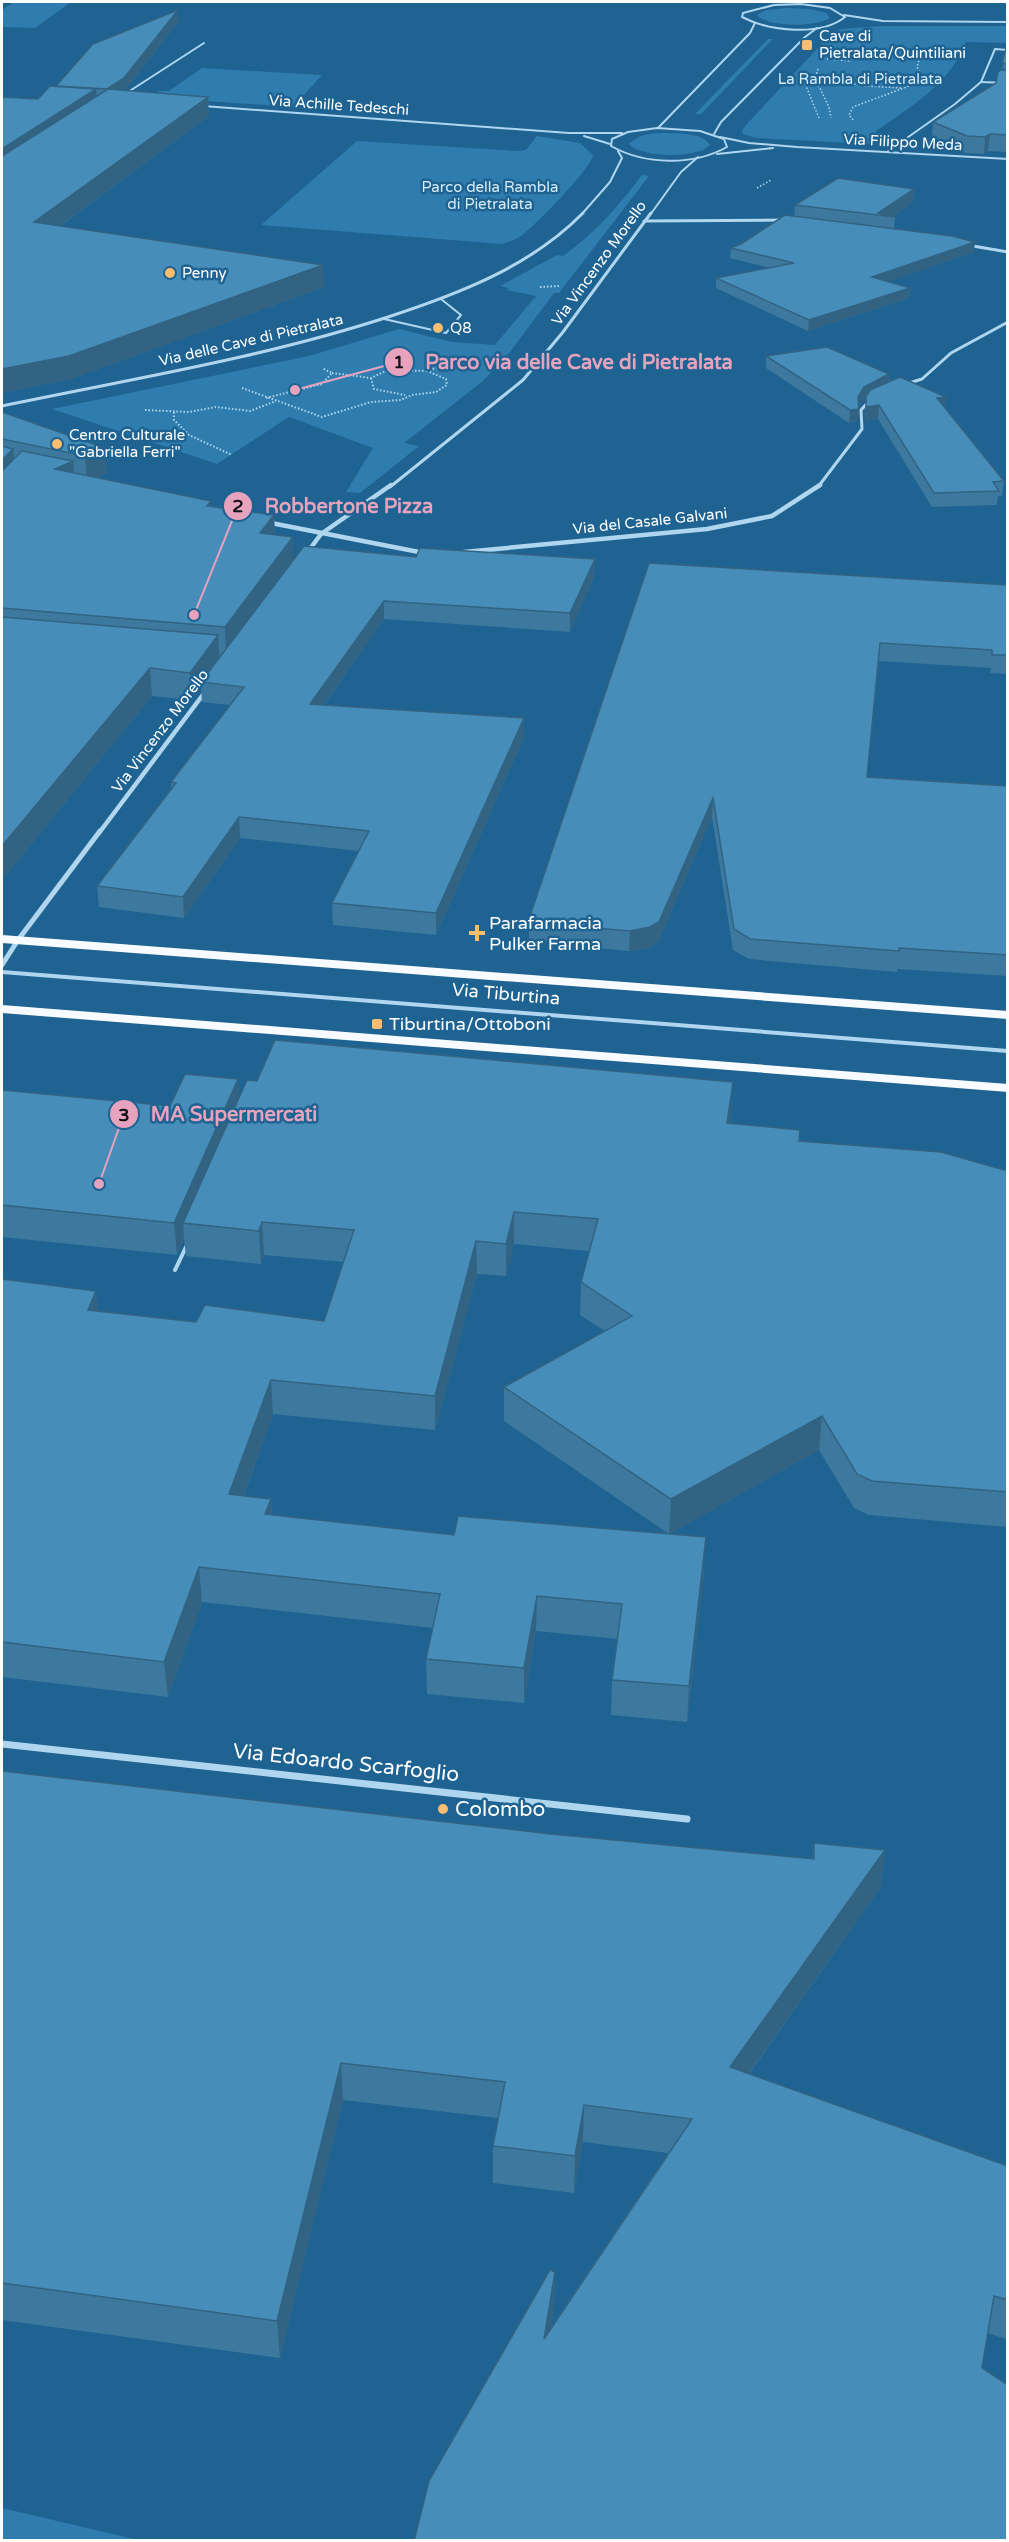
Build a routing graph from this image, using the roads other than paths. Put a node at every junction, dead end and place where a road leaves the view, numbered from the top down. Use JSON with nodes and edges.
{"nodes":[{"id":1,"x":778,"y":2,"type":"edge"},
{"id":2,"x":783,"y":5,"type":"junction"},
{"id":3,"x":844,"y":15,"type":"junction"},
{"id":4,"x":1008,"y":22,"type":"edge"},
{"id":5,"x":755,"y":23,"type":"junction"},
{"id":6,"x":820,"y":27,"type":"junction"},
{"id":7,"x":204,"y":43,"type":"dead end"},
{"id":8,"x":1008,"y":50,"type":"edge"},
{"id":9,"x":981,"y":82,"type":"junction"},
{"id":10,"x":1008,"y":83,"type":"edge"},
{"id":11,"x":119,"y":97,"type":"edge"},
{"id":12,"x":193,"y":105,"type":"edge"},
{"id":13,"x":657,"y":128,"type":"junction"},
{"id":14,"x":569,"y":133,"type":"junction"},
{"id":15,"x":622,"y":133,"type":"junction"},
{"id":16,"x":714,"y":134,"type":"junction"},
{"id":17,"x":720,"y":137,"type":"junction"},
{"id":18,"x":610,"y":144,"type":"junction"},
{"id":19,"x":797,"y":147,"type":"junction"},
{"id":20,"x":618,"y":152,"type":"junction"},
{"id":21,"x":886,"y":152,"type":"junction"},
{"id":22,"x":713,"y":154,"type":"junction"},
{"id":23,"x":698,"y":157,"type":"junction"},
{"id":24,"x":1008,"y":159,"type":"edge"},
{"id":25,"x":644,"y":221,"type":"junction"},
{"id":26,"x":793,"y":221,"type":"edge"},
{"id":27,"x":957,"y":243,"type":"edge"},
{"id":28,"x":1008,"y":252,"type":"edge"},
{"id":29,"x":441,"y":299,"type":"junction"},
{"id":30,"x":384,"y":320,"type":"junction"},
{"id":31,"x":1008,"y":322,"type":"edge"},
{"id":32,"x":902,"y":386,"type":"edge"},
{"id":33,"x":874,"y":397,"type":"edge"},
{"id":34,"x":2,"y":406,"type":"edge"},
{"id":35,"x":254,"y":520,"type":"edge"},
{"id":36,"x":321,"y":534,"type":"junction"},
{"id":37,"x":433,"y":553,"type":"edge"},
{"id":38,"x":453,"y":553,"type":"edge"},
{"id":39,"x":300,"y":562,"type":"edge"},
{"id":40,"x":210,"y":685,"type":"edge"},
{"id":41,"x":2,"y":939,"type":"edge"},
{"id":42,"x":18,"y":940,"type":"junction"},
{"id":43,"x":2,"y":965,"type":"edge"},
{"id":44,"x":2,"y":972,"type":"edge"},
{"id":45,"x":2,"y":1009,"type":"edge"},
{"id":46,"x":1008,"y":1015,"type":"edge"},
{"id":47,"x":1008,"y":1052,"type":"edge"},
{"id":48,"x":1008,"y":1088,"type":"edge"},
{"id":49,"x":189,"y":1239,"type":"edge"},
{"id":50,"x":176,"y":1270,"type":"dead end"},
{"id":51,"x":2,"y":1744,"type":"edge"},
{"id":52,"x":687,"y":1819,"type":"dead end"}],
"edges":[{"from":1,"to":2,"type":"street"},
{"from":2,"to":3,"type":"street"},
{"from":2,"to":5,"type":"street"},
{"from":3,"to":4,"type":"street"},
{"from":3,"to":6,"type":"street"},
{"from":5,"to":6,"type":"street"},
{"from":5,"to":13,"type":"street"},
{"from":6,"to":16,"type":"street"},
{"from":7,"to":11,"type":"street"},
{"from":8,"to":9,"type":"street"},
{"from":9,"to":10,"type":"street"},
{"from":9,"to":21,"type":"street"},
{"from":12,"to":14,"type":"street","name":"Via Achille Tedeschi"},
{"from":13,"to":15,"type":"street","name":"Via Achille Tedeschi"},
{"from":13,"to":16,"type":"street","name":"Via Filippo Meda"},
{"from":14,"to":15,"type":"street","name":"Via Achille Tedeschi"},
{"from":14,"to":18,"type":"street","name":"Via Achille Tedeschi"},
{"from":15,"to":18,"type":"street"},
{"from":16,"to":17,"type":"street","name":"Via Filippo Meda"},
{"from":17,"to":19,"type":"street","name":"Via Filippo Meda"},
{"from":17,"to":22,"type":"street"},
{"from":18,"to":20,"type":"street"},
{"from":19,"to":21,"type":"street","name":"Via Filippo Meda"},
{"from":19,"to":22,"type":"street","name":"Via Filippo Meda"},
{"from":20,"to":23,"type":"street","name":"Via Filippo Meda"},
{"from":20,"to":29,"type":"street","name":"Via delle Cave di Pietralata"},
{"from":21,"to":24,"type":"street","name":"Via Filippo Meda"},
{"from":22,"to":23,"type":"street","name":"Via Filippo Meda"},
{"from":23,"to":25,"type":"street","name":"Via Vincenzo Morello"},
{"from":25,"to":26,"type":"street"},
{"from":25,"to":36,"type":"street","name":"Via Vincenzo Morello"},
{"from":27,"to":28,"type":"street"},
{"from":29,"to":30,"type":"street","name":"Via delle Cave di Pietralata"},
{"from":29,"to":30,"type":"lane"},
{"from":30,"to":34,"type":"street","name":"Via delle Cave di Pietralata"},
{"from":31,"to":32,"type":"street"},
{"from":33,"to":38,"type":"street","name":"Via del Casale Galvani"},
{"from":35,"to":36,"type":"street"},
{"from":36,"to":37,"type":"street"},
{"from":36,"to":39,"type":"street","name":"Via Vincenzo Morello"},
{"from":40,"to":42,"type":"street","name":"Via Vincenzo Morello"},
{"from":41,"to":42,"type":"main road","name":"Via Tiburtina"},
{"from":42,"to":43,"type":"street"},
{"from":42,"to":46,"type":"main road","name":"Via Tiburtina"},
{"from":44,"to":47,"type":"lane","name":"Via Tiburtina"},
{"from":45,"to":48,"type":"main road"},
{"from":49,"to":50,"type":"lane"},
{"from":51,"to":52,"type":"street","name":"Via Edoardo Scarfoglio"}]}
